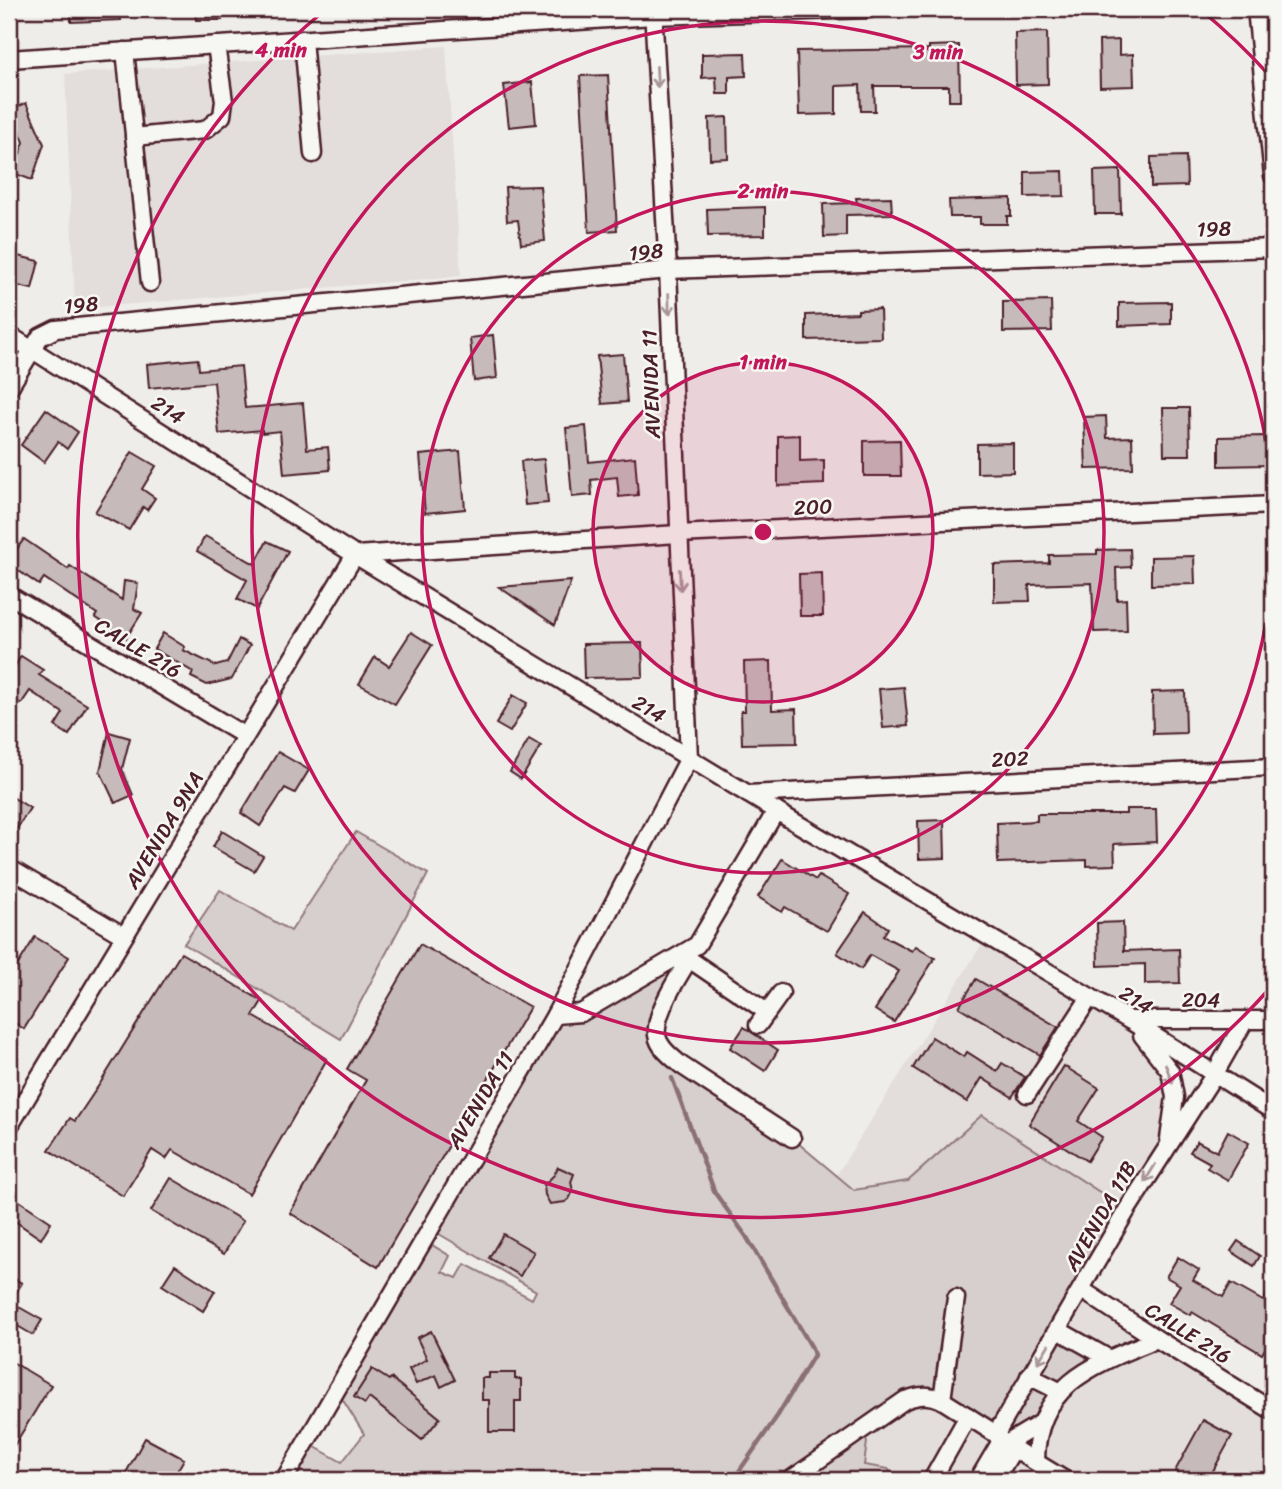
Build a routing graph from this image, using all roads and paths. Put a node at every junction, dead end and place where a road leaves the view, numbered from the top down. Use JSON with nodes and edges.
{"nodes":[{"id":1,"x":869,"y":9,"type":"edge"},
{"id":2,"x":1256,"y":9,"type":"edge"},
{"id":3,"x":653,"y":12,"type":"edge"},
{"id":4,"x":303,"y":39,"type":"junction"},
{"id":5,"x":216,"y":45,"type":"junction"},
{"id":6,"x":125,"y":51,"type":"junction"},
{"id":7,"x":9,"y":59,"type":"edge"},
{"id":8,"x":134,"y":137,"type":"junction"},
{"id":9,"x":313,"y":154,"type":"dead end"},
{"id":10,"x":1273,"y":176,"type":"edge"},
{"id":11,"x":1273,"y":248,"type":"edge"},
{"id":12,"x":668,"y":270,"type":"junction"},
{"id":13,"x":150,"y":283,"type":"dead end"},
{"id":14,"x":9,"y":335,"type":"edge"},
{"id":15,"x":32,"y":348,"type":"junction"},
{"id":16,"x":9,"y":388,"type":"edge"},
{"id":17,"x":1273,"y":505,"type":"edge"},
{"id":18,"x":678,"y":534,"type":"junction"},
{"id":19,"x":355,"y":555,"type":"junction"},
{"id":20,"x":9,"y":595,"type":"edge"},
{"id":21,"x":246,"y":736,"type":"junction"},
{"id":22,"x":689,"y":758,"type":"junction"},
{"id":23,"x":1273,"y":766,"type":"edge"},
{"id":24,"x":748,"y":794,"type":"junction"},
{"id":25,"x":776,"y":811,"type":"junction"},
{"id":26,"x":9,"y":868,"type":"edge"},
{"id":27,"x":124,"y":936,"type":"junction"},
{"id":28,"x":686,"y":957,"type":"junction"},
{"id":29,"x":781,"y":993,"type":"dead end"},
{"id":30,"x":1090,"y":997,"type":"junction"},
{"id":31,"x":555,"y":1015,"type":"junction"},
{"id":32,"x":1129,"y":1020,"type":"junction"},
{"id":33,"x":1273,"y":1020,"type":"edge"},
{"id":34,"x":1244,"y":1022,"type":"junction"},
{"id":35,"x":1213,"y":1075,"type":"junction"},
{"id":36,"x":1027,"y":1094,"type":"dead end"},
{"id":37,"x":1273,"y":1111,"type":"edge"},
{"id":38,"x":9,"y":1127,"type":"edge"},
{"id":39,"x":792,"y":1138,"type":"dead end"},
{"id":40,"x":1168,"y":1143,"type":"junction"},
{"id":41,"x":1082,"y":1290,"type":"junction"},
{"id":42,"x":956,"y":1298,"type":"dead end"},
{"id":43,"x":1058,"y":1330,"type":"junction"},
{"id":44,"x":1157,"y":1339,"type":"junction"},
{"id":45,"x":1108,"y":1359,"type":"junction"},
{"id":46,"x":1030,"y":1376,"type":"junction"},
{"id":47,"x":1059,"y":1391,"type":"junction"},
{"id":48,"x":942,"y":1400,"type":"junction"},
{"id":49,"x":1273,"y":1411,"type":"edge"},
{"id":50,"x":968,"y":1416,"type":"junction"},
{"id":51,"x":1041,"y":1423,"type":"junction"},
{"id":52,"x":1004,"y":1442,"type":"junction"},
{"id":53,"x":1039,"y":1469,"type":"edge"},
{"id":54,"x":284,"y":1480,"type":"edge"},
{"id":55,"x":790,"y":1480,"type":"edge"},
{"id":56,"x":932,"y":1480,"type":"edge"},
{"id":57,"x":978,"y":1480,"type":"edge"},
{"id":58,"x":995,"y":1480,"type":"edge"},
{"id":59,"x":1065,"y":1480,"type":"edge"}],
"edges":[{"from":1,"to":3,"type":"street"},
{"from":2,"to":10,"type":"street"},
{"from":3,"to":4,"type":"street"},
{"from":3,"to":12,"type":"street","name":"AVENIDA 11","one_way":true},
{"from":4,"to":5,"type":"street"},
{"from":4,"to":9,"type":"street"},
{"from":5,"to":6,"type":"street"},
{"from":5,"to":8,"type":"street"},
{"from":6,"to":7,"type":"street"},
{"from":6,"to":8,"type":"street"},
{"from":8,"to":13,"type":"street"},
{"from":11,"to":12,"type":"street","name":"198"},
{"from":12,"to":15,"type":"street","name":"198"},
{"from":12,"to":18,"type":"street","name":"AVENIDA 11","one_way":true},
{"from":14,"to":15,"type":"street","name":"214"},
{"from":15,"to":16,"type":"street"},
{"from":15,"to":19,"type":"street","name":"214"},
{"from":17,"to":18,"type":"street","name":"200"},
{"from":18,"to":19,"type":"street","name":"200"},
{"from":18,"to":22,"type":"street","name":"AVENIDA 11","one_way":true},
{"from":19,"to":21,"type":"street","name":"AVENIDA 9NA"},
{"from":19,"to":22,"type":"street","name":"214"},
{"from":20,"to":21,"type":"street","name":"CALLE 216"},
{"from":21,"to":27,"type":"street","name":"AVENIDA 9NA"},
{"from":22,"to":24,"type":"street","name":"214"},
{"from":22,"to":31,"type":"street","name":"AVENIDA 11"},
{"from":23,"to":24,"type":"street","name":"202"},
{"from":24,"to":25,"type":"street","name":"214"},
{"from":25,"to":28,"type":"street"},
{"from":25,"to":30,"type":"street","name":"214"},
{"from":26,"to":27,"type":"street"},
{"from":27,"to":38,"type":"street","name":"AVENIDA 9NA"},
{"from":28,"to":29,"type":"street"},
{"from":28,"to":31,"type":"street"},
{"from":28,"to":39,"type":"street"},
{"from":30,"to":32,"type":"street","name":"214"},
{"from":30,"to":36,"type":"street"},
{"from":31,"to":54,"type":"street","name":"AVENIDA 11"},
{"from":32,"to":34,"type":"street","name":"204"},
{"from":32,"to":35,"type":"street","name":"214"},
{"from":32,"to":40,"type":"street","one_way":true},
{"from":33,"to":34,"type":"street","name":"204"},
{"from":34,"to":35,"type":"street","name":"AVENIDA 11B"},
{"from":35,"to":37,"type":"street","name":"214"},
{"from":35,"to":40,"type":"street","name":"AVENIDA 11B"},
{"from":40,"to":41,"type":"street","name":"AVENIDA 11B","one_way":true},
{"from":41,"to":43,"type":"street","name":"AVENIDA 11B"},
{"from":41,"to":44,"type":"street","name":"CALLE 216"},
{"from":42,"to":48,"type":"street"},
{"from":43,"to":45,"type":"street"},
{"from":43,"to":46,"type":"street","name":"AVENIDA 11B","one_way":true},
{"from":44,"to":45,"type":"street"},
{"from":44,"to":49,"type":"street","name":"CALLE 216"},
{"from":45,"to":47,"type":"street"},
{"from":46,"to":47,"type":"street"},
{"from":46,"to":52,"type":"street","name":"AVENIDA 11B"},
{"from":47,"to":51,"type":"street"},
{"from":48,"to":50,"type":"street"},
{"from":48,"to":55,"type":"street"},
{"from":50,"to":52,"type":"street"},
{"from":50,"to":56,"type":"street"},
{"from":51,"to":52,"type":"street"},
{"from":51,"to":53,"type":"street"},
{"from":52,"to":53,"type":"street"},
{"from":52,"to":57,"type":"street"},
{"from":52,"to":58,"type":"street"},
{"from":53,"to":59,"type":"street"}]}
